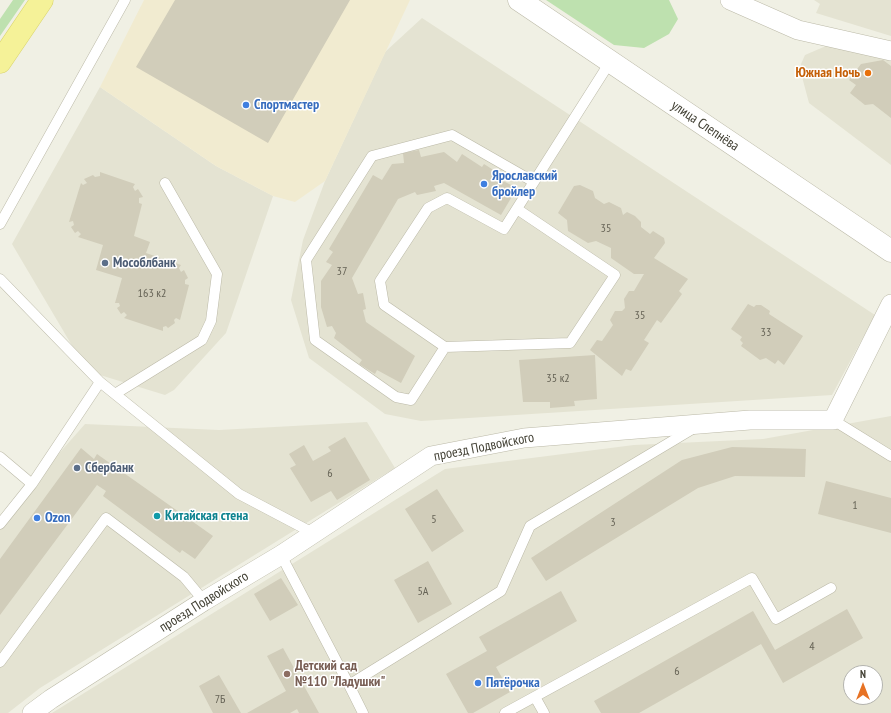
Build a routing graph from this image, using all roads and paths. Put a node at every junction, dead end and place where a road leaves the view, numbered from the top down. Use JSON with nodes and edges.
{"nodes":[{"id":1,"x":42,"y":0,"type":"edge"},
{"id":2,"x":125,"y":0,"type":"edge"},
{"id":3,"x":519,"y":0,"type":"edge"},
{"id":4,"x":730,"y":0,"type":"edge"},
{"id":5,"x":891,"y":51,"type":"edge"},
{"id":6,"x":0,"y":62,"type":"edge"},
{"id":7,"x":610,"y":62,"type":"junction"},
{"id":8,"x":534,"y":182,"type":"junction"},
{"id":9,"x":165,"y":184,"type":"dead end"},
{"id":10,"x":517,"y":209,"type":"junction"},
{"id":11,"x":0,"y":224,"type":"edge"},
{"id":12,"x":891,"y":252,"type":"edge"},
{"id":13,"x":0,"y":279,"type":"edge"},
{"id":14,"x":891,"y":304,"type":"edge"},
{"id":15,"x":445,"y":347,"type":"junction"},
{"id":16,"x":100,"y":382,"type":"junction"},
{"id":17,"x":115,"y":394,"type":"junction"},
{"id":18,"x":833,"y":420,"type":"junction"},
{"id":19,"x":701,"y":424,"type":"junction"},
{"id":20,"x":891,"y":456,"type":"edge"},
{"id":21,"x":0,"y":457,"type":"edge"},
{"id":22,"x":32,"y":484,"type":"junction"},
{"id":23,"x":0,"y":524,"type":"edge"},
{"id":24,"x":313,"y":533,"type":"junction"},
{"id":25,"x":281,"y":555,"type":"junction"},
{"id":26,"x":831,"y":588,"type":"dead end"},
{"id":27,"x":204,"y":601,"type":"junction"},
{"id":28,"x":0,"y":662,"type":"edge"},
{"id":29,"x":349,"y":685,"type":"junction"},
{"id":30,"x":535,"y":697,"type":"junction"},
{"id":31,"x":32,"y":713,"type":"edge"},
{"id":32,"x":363,"y":713,"type":"edge"},
{"id":33,"x":505,"y":713,"type":"edge"},
{"id":34,"x":544,"y":713,"type":"edge"}],
"edges":[{"from":1,"to":6,"type":"main road"},
{"from":2,"to":11,"type":"lane"},
{"from":3,"to":7,"type":"street","name":"улица Слепнёва"},
{"from":4,"to":5,"type":"street"},
{"from":7,"to":8,"type":"lane"},
{"from":7,"to":12,"type":"street","name":"улица Слепнёва"},
{"from":8,"to":10,"type":"lane"},
{"from":8,"to":15,"type":"lane"},
{"from":9,"to":17,"type":"lane"},
{"from":10,"to":15,"type":"lane"},
{"from":10,"to":15,"type":"lane"},
{"from":13,"to":16,"type":"lane"},
{"from":14,"to":18,"type":"street"},
{"from":16,"to":17,"type":"lane"},
{"from":16,"to":22,"type":"lane"},
{"from":17,"to":24,"type":"lane"},
{"from":18,"to":19,"type":"street","name":"проезд Подвойского"},
{"from":18,"to":20,"type":"lane"},
{"from":19,"to":24,"type":"street","name":"проезд Подвойского"},
{"from":19,"to":29,"type":"lane"},
{"from":21,"to":22,"type":"lane"},
{"from":22,"to":23,"type":"lane"},
{"from":24,"to":25,"type":"street","name":"проезд Подвойского"},
{"from":25,"to":27,"type":"street","name":"проезд Подвойского"},
{"from":25,"to":29,"type":"lane"},
{"from":26,"to":30,"type":"lane"},
{"from":27,"to":28,"type":"lane"},
{"from":27,"to":31,"type":"street","name":"проезд Подвойского"},
{"from":29,"to":32,"type":"lane"},
{"from":30,"to":33,"type":"lane"},
{"from":30,"to":34,"type":"lane"}]}
